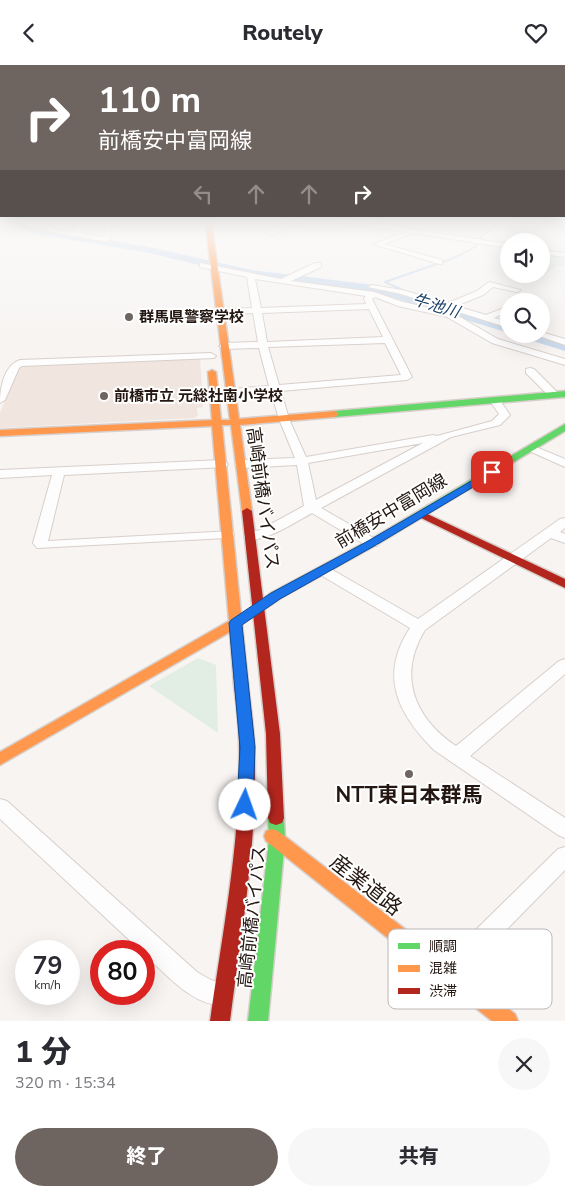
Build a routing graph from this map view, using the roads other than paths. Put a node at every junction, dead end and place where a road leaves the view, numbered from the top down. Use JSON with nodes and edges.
{"nodes":[{"id":1,"x":203,"y":265,"type":"edge"},
{"id":2,"x":318,"y":265,"type":"dead end"},
{"id":3,"x":215,"y":266,"type":"junction"},
{"id":4,"x":251,"y":277,"type":"junction"},
{"id":5,"x":290,"y":277,"type":"junction"},
{"id":6,"x":282,"y":282,"type":"junction"},
{"id":7,"x":517,"y":290,"type":"dead end"},
{"id":8,"x":374,"y":294,"type":"junction"},
{"id":9,"x":371,"y":306,"type":"junction"},
{"id":10,"x":449,"y":306,"type":"junction"},
{"id":11,"x":257,"y":310,"type":"junction"},
{"id":12,"x":221,"y":311,"type":"junction"},
{"id":13,"x":500,"y":312,"type":"edge"},
{"id":14,"x":486,"y":318,"type":"junction"},
{"id":15,"x":500,"y":322,"type":"edge"},
{"id":16,"x":550,"y":338,"type":"edge"},
{"id":17,"x":209,"y":340,"type":"dead end"},
{"id":18,"x":387,"y":340,"type":"junction"},
{"id":19,"x":565,"y":342,"type":"edge"},
{"id":20,"x":263,"y":345,"type":"junction"},
{"id":21,"x":224,"y":346,"type":"junction"},
{"id":22,"x":210,"y":356,"type":"junction"},
{"id":23,"x":565,"y":362,"type":"edge"},
{"id":24,"x":530,"y":371,"type":"dead end"},
{"id":25,"x":275,"y":389,"type":"junction"},
{"id":26,"x":231,"y":392,"type":"junction"},
{"id":27,"x":560,"y":395,"type":"edge"},
{"id":28,"x":0,"y":399,"type":"edge"},
{"id":29,"x":494,"y":401,"type":"junction"},
{"id":30,"x":284,"y":419,"type":"junction"},
{"id":31,"x":235,"y":422,"type":"junction"},
{"id":32,"x":216,"y":423,"type":"junction"},
{"id":33,"x":565,"y":427,"type":"edge"},
{"id":34,"x":0,"y":433,"type":"edge"},
{"id":35,"x":447,"y":435,"type":"junction"},
{"id":36,"x":531,"y":448,"type":"junction"},
{"id":37,"x":302,"y":461,"type":"junction"},
{"id":38,"x":565,"y":463,"type":"edge"},
{"id":39,"x":222,"y":464,"type":"junction"},
{"id":40,"x":241,"y":464,"type":"junction"},
{"id":41,"x":59,"y":472,"type":"junction"},
{"id":42,"x":0,"y":474,"type":"edge"},
{"id":43,"x":312,"y":507,"type":"junction"},
{"id":44,"x":421,"y":514,"type":"junction"},
{"id":45,"x":565,"y":522,"type":"edge"},
{"id":46,"x":227,"y":534,"type":"junction"},
{"id":47,"x":251,"y":536,"type":"junction"},
{"id":48,"x":558,"y":536,"type":"edge"},
{"id":49,"x":372,"y":543,"type":"junction"},
{"id":50,"x":515,"y":559,"type":"junction"},
{"id":51,"x":324,"y":571,"type":"junction"},
{"id":52,"x":565,"y":583,"type":"edge"},
{"id":53,"x":259,"y":607,"type":"junction"},
{"id":54,"x":235,"y":623,"type":"junction"},
{"id":55,"x":419,"y":626,"type":"junction"},
{"id":56,"x":565,"y":665,"type":"edge"},
{"id":57,"x":2,"y":753,"type":"edge"},
{"id":58,"x":456,"y":756,"type":"junction"},
{"id":59,"x":0,"y":807,"type":"edge"},
{"id":60,"x":252,"y":827,"type":"junction"},
{"id":61,"x":565,"y":829,"type":"edge"},
{"id":62,"x":277,"y":839,"type":"junction"},
{"id":63,"x":565,"y":856,"type":"edge"},
{"id":64,"x":392,"y":929,"type":"edge"},
{"id":65,"x":492,"y":929,"type":"edge"},
{"id":66,"x":224,"y":994,"type":"junction"},
{"id":67,"x":493,"y":1009,"type":"edge"},
{"id":68,"x":220,"y":1021,"type":"edge"},
{"id":69,"x":258,"y":1021,"type":"edge"},
{"id":70,"x":508,"y":1021,"type":"edge"}],
"edges":[{"from":1,"to":3,"type":"street"},
{"from":2,"to":5,"type":"street"},
{"from":3,"to":4,"type":"street"},
{"from":3,"to":12,"type":"main road","name":"高崎前橋バイパス"},
{"from":4,"to":6,"type":"street"},
{"from":4,"to":11,"type":"street"},
{"from":5,"to":6,"type":"street"},
{"from":5,"to":10,"type":"street"},
{"from":6,"to":8,"type":"street"},
{"from":7,"to":10,"type":"street"},
{"from":8,"to":9,"type":"street"},
{"from":8,"to":23,"type":"street"},
{"from":9,"to":11,"type":"street"},
{"from":9,"to":18,"type":"street"},
{"from":10,"to":14,"type":"street"},
{"from":11,"to":12,"type":"street"},
{"from":11,"to":20,"type":"street"},
{"from":12,"to":21,"type":"main road","name":"高崎前橋バイパス"},
{"from":13,"to":14,"type":"street"},
{"from":14,"to":15,"type":"street"},
{"from":16,"to":19,"type":"street"},
{"from":17,"to":22,"type":"main road","name":"高崎前橋バイパス"},
{"from":18,"to":20,"type":"street"},
{"from":18,"to":25,"type":"street"},
{"from":20,"to":21,"type":"street"},
{"from":20,"to":25,"type":"street"},
{"from":21,"to":26,"type":"main road","name":"高崎前橋バイパス"},
{"from":22,"to":28,"type":"street"},
{"from":22,"to":32,"type":"main road","name":"高崎前橋バイパス"},
{"from":24,"to":27,"type":"street"},
{"from":25,"to":26,"type":"street"},
{"from":25,"to":30,"type":"street"},
{"from":26,"to":31,"type":"main road","name":"高崎前橋バイパス"},
{"from":27,"to":29,"type":"main road"},
{"from":29,"to":30,"type":"main road"},
{"from":29,"to":35,"type":"street"},
{"from":30,"to":31,"type":"main road"},
{"from":30,"to":37,"type":"street"},
{"from":31,"to":32,"type":"main road"},
{"from":31,"to":40,"type":"main road","name":"高崎前橋バイパス"},
{"from":32,"to":34,"type":"main road"},
{"from":32,"to":39,"type":"main road","name":"高崎前橋バイパス"},
{"from":33,"to":36,"type":"main road","name":"前橋安中富岡線"},
{"from":35,"to":37,"type":"street"},
{"from":35,"to":43,"type":"street"},
{"from":36,"to":38,"type":"street"},
{"from":36,"to":44,"type":"main road","name":"前橋安中富岡線"},
{"from":37,"to":40,"type":"street"},
{"from":37,"to":43,"type":"street"},
{"from":39,"to":41,"type":"street"},
{"from":39,"to":46,"type":"main road","name":"高崎前橋バイパス"},
{"from":40,"to":47,"type":"main road","name":"高崎前橋バイパス"},
{"from":41,"to":42,"type":"street"},
{"from":41,"to":46,"type":"street"},
{"from":43,"to":47,"type":"street"},
{"from":43,"to":49,"type":"street"},
{"from":44,"to":49,"type":"main road","name":"前橋安中富岡線"},
{"from":44,"to":50,"type":"main road"},
{"from":45,"to":48,"type":"street"},
{"from":46,"to":54,"type":"main road","name":"高崎前橋バイパス"},
{"from":47,"to":53,"type":"main road","name":"高崎前橋バイパス"},
{"from":48,"to":50,"type":"street"},
{"from":49,"to":51,"type":"main road","name":"前橋安中富岡線"},
{"from":50,"to":52,"type":"main road"},
{"from":50,"to":55,"type":"street"},
{"from":51,"to":53,"type":"main road","name":"前橋安中富岡線"},
{"from":51,"to":55,"type":"street"},
{"from":53,"to":54,"type":"main road","name":"前橋安中富岡線"},
{"from":53,"to":62,"type":"main road","name":"高崎前橋バイパス"},
{"from":54,"to":57,"type":"main road","name":"前橋安中富岡線"},
{"from":54,"to":60,"type":"main road","name":"高崎前橋バイパス"},
{"from":55,"to":58,"type":"street"},
{"from":56,"to":58,"type":"street"},
{"from":58,"to":61,"type":"street"},
{"from":59,"to":66,"type":"street"},
{"from":60,"to":62,"type":"main road","name":"産業道路"},
{"from":60,"to":66,"type":"main road","name":"高崎前橋バイパス"},
{"from":62,"to":64,"type":"main road","name":"産業道路"},
{"from":62,"to":69,"type":"main road","name":"高崎前橋バイパス"},
{"from":63,"to":65,"type":"street"},
{"from":66,"to":68,"type":"main road","name":"高崎前橋バイパス"},
{"from":67,"to":70,"type":"main road","name":"産業道路"}]}
